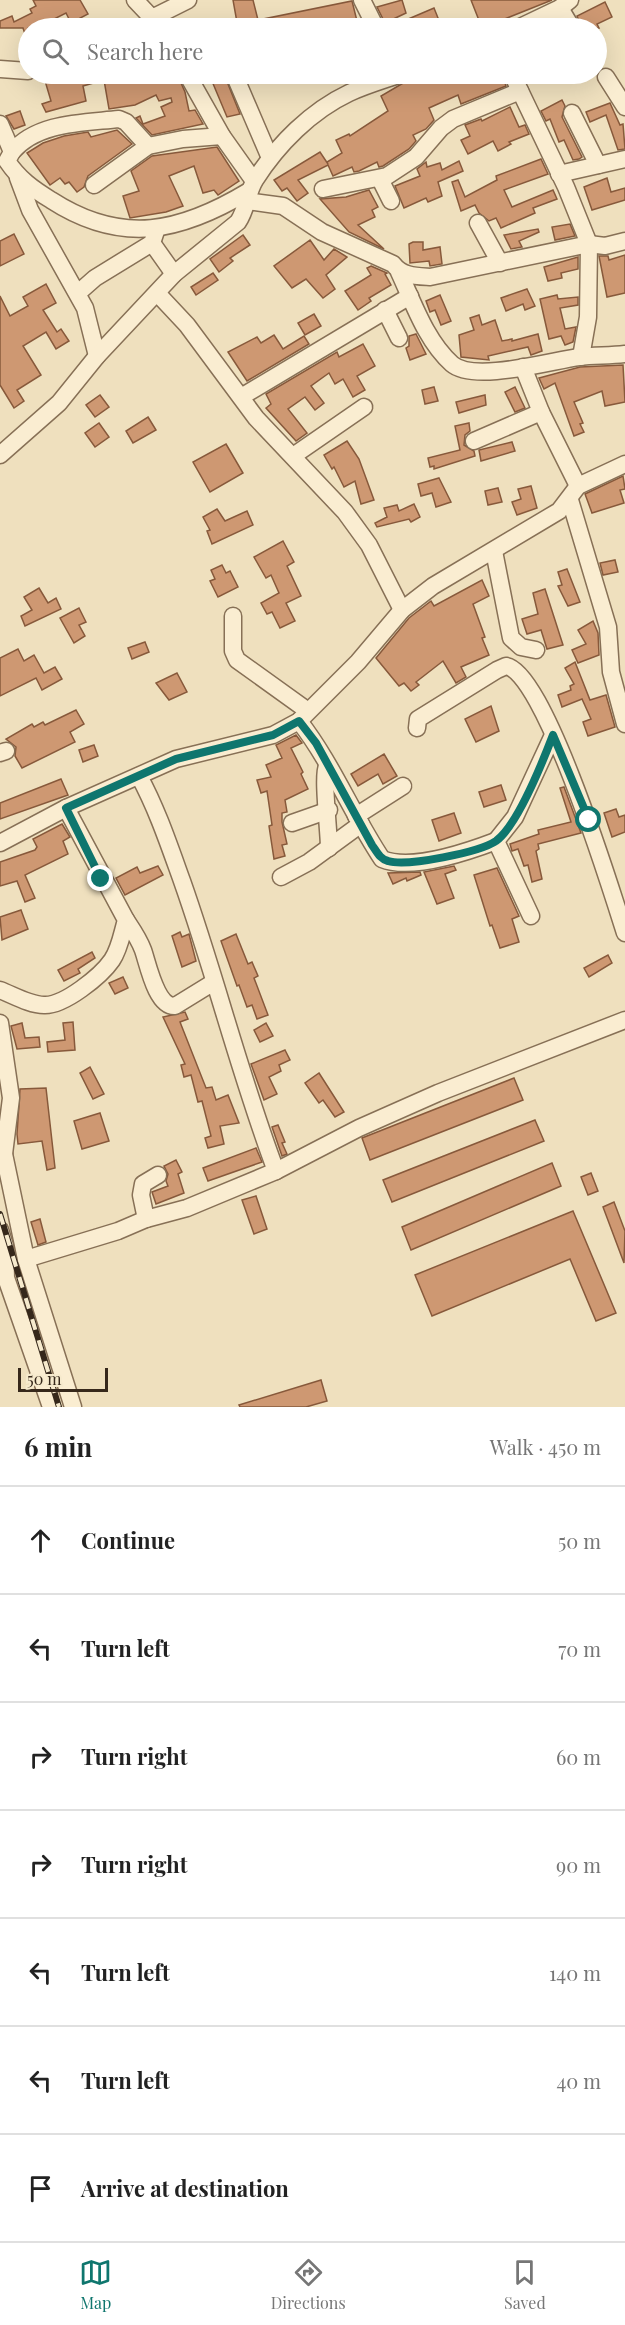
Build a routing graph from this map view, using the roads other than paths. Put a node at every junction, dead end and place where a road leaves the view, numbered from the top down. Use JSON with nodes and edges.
{"nodes":[{"id":1,"x":135,"y":0,"type":"edge"},
{"id":2,"x":147,"y":0,"type":"edge"},
{"id":3,"x":188,"y":0,"type":"edge"},
{"id":4,"x":362,"y":0,"type":"edge"},
{"id":5,"x":565,"y":4,"type":"edge"},
{"id":6,"x":150,"y":18,"type":"edge"},
{"id":7,"x":152,"y":18,"type":"edge"},
{"id":8,"x":161,"y":18,"type":"edge"},
{"id":9,"x":371,"y":18,"type":"edge"},
{"id":10,"x":538,"y":18,"type":"edge"},
{"id":11,"x":0,"y":69,"type":"edge"},
{"id":12,"x":18,"y":71,"type":"edge"},
{"id":13,"x":607,"y":79,"type":"edge"},
{"id":14,"x":193,"y":84,"type":"edge"},
{"id":15,"x":238,"y":84,"type":"edge"},
{"id":16,"x":372,"y":84,"type":"edge"},
{"id":17,"x":517,"y":84,"type":"edge"},
{"id":18,"x":520,"y":91,"type":"junction"},
{"id":19,"x":625,"y":107,"type":"edge"},
{"id":20,"x":572,"y":114,"type":"dead end"},
{"id":21,"x":0,"y":124,"type":"edge"},
{"id":22,"x":222,"y":136,"type":"junction"},
{"id":23,"x":148,"y":146,"type":"junction"},
{"id":24,"x":6,"y":156,"type":"edge"},
{"id":25,"x":270,"y":158,"type":"junction"},
{"id":26,"x":625,"y":159,"type":"edge"},
{"id":27,"x":598,"y":165,"type":"junction"},
{"id":28,"x":559,"y":174,"type":"junction"},
{"id":29,"x":18,"y":178,"type":"junction"},
{"id":30,"x":380,"y":179,"type":"junction"},
{"id":31,"x":94,"y":185,"type":"dead end"},
{"id":32,"x":323,"y":189,"type":"dead end"},
{"id":33,"x":250,"y":191,"type":"junction"},
{"id":34,"x":391,"y":201,"type":"dead end"},
{"id":35,"x":478,"y":222,"type":"dead end"},
{"id":36,"x":154,"y":235,"type":"junction"},
{"id":37,"x":625,"y":241,"type":"edge"},
{"id":38,"x":589,"y":244,"type":"junction"},
{"id":39,"x":500,"y":262,"type":"junction"},
{"id":40,"x":399,"y":272,"type":"junction"},
{"id":41,"x":174,"y":274,"type":"junction"},
{"id":42,"x":78,"y":293,"type":"junction"},
{"id":43,"x":157,"y":293,"type":"junction"},
{"id":44,"x":410,"y":296,"type":"junction"},
{"id":45,"x":385,"y":310,"type":"junction"},
{"id":46,"x":399,"y":338,"type":"dead end"},
{"id":47,"x":625,"y":354,"type":"edge"},
{"id":48,"x":97,"y":356,"type":"junction"},
{"id":49,"x":581,"y":357,"type":"junction"},
{"id":50,"x":523,"y":367,"type":"junction"},
{"id":51,"x":241,"y":397,"type":"junction"},
{"id":52,"x":364,"y":407,"type":"dead end"},
{"id":53,"x":541,"y":412,"type":"junction"},
{"id":54,"x":474,"y":441,"type":"dead end"},
{"id":55,"x":0,"y":455,"type":"edge"},
{"id":56,"x":293,"y":456,"type":"junction"},
{"id":57,"x":625,"y":464,"type":"edge"},
{"id":58,"x":574,"y":493,"type":"junction"},
{"id":59,"x":494,"y":551,"type":"junction"},
{"id":60,"x":402,"y":610,"type":"junction"},
{"id":61,"x":232,"y":616,"type":"dead end"},
{"id":62,"x":536,"y":650,"type":"dead end"},
{"id":63,"x":304,"y":716,"type":"junction"},
{"id":64,"x":625,"y":724,"type":"edge"},
{"id":65,"x":417,"y":728,"type":"dead end"},
{"id":66,"x":553,"y":735,"type":"junction"},
{"id":67,"x":327,"y":766,"type":"junction"},
{"id":68,"x":139,"y":776,"type":"junction"},
{"id":69,"x":403,"y":786,"type":"dead end"},
{"id":70,"x":66,"y":808,"type":"junction"},
{"id":71,"x":329,"y":810,"type":"junction"},
{"id":72,"x":359,"y":820,"type":"junction"},
{"id":73,"x":292,"y":823,"type":"dead end"},
{"id":74,"x":496,"y":841,"type":"junction"},
{"id":75,"x":0,"y":843,"type":"edge"},
{"id":76,"x":329,"y":848,"type":"junction"},
{"id":77,"x":281,"y":877,"type":"dead end"},
{"id":78,"x":531,"y":916,"type":"dead end"},
{"id":79,"x":126,"y":920,"type":"junction"},
{"id":80,"x":625,"y":933,"type":"edge"},
{"id":81,"x":214,"y":982,"type":"junction"},
{"id":82,"x":0,"y":990,"type":"edge"},
{"id":83,"x":0,"y":1023,"type":"edge"},
{"id":84,"x":624,"y":1025,"type":"edge"},
{"id":85,"x":2,"y":1154,"type":"edge"},
{"id":86,"x":276,"y":1171,"type":"junction"},
{"id":87,"x":158,"y":1175,"type":"dead end"},
{"id":88,"x":146,"y":1219,"type":"junction"},
{"id":89,"x":0,"y":1230,"type":"edge"},
{"id":90,"x":26,"y":1259,"type":"junction"},
{"id":91,"x":51,"y":1407,"type":"edge"},
{"id":92,"x":73,"y":1407,"type":"edge"}],
"edges":[{"from":1,"to":6,"type":"street"},
{"from":2,"to":7,"type":"street"},
{"from":3,"to":8,"type":"street"},
{"from":4,"to":9,"type":"street"},
{"from":5,"to":10,"type":"street"},
{"from":11,"to":12,"type":"street"},
{"from":13,"to":19,"type":"street"},
{"from":14,"to":22,"type":"street"},
{"from":15,"to":25,"type":"street"},
{"from":16,"to":25,"type":"street"},
{"from":17,"to":18,"type":"street"},
{"from":18,"to":28,"type":"street"},
{"from":18,"to":30,"type":"street"},
{"from":20,"to":27,"type":"street"},
{"from":21,"to":24,"type":"street"},
{"from":22,"to":23,"type":"street"},
{"from":22,"to":33,"type":"street"},
{"from":23,"to":24,"type":"street"},
{"from":23,"to":31,"type":"street"},
{"from":24,"to":29,"type":"street"},
{"from":25,"to":33,"type":"street"},
{"from":26,"to":27,"type":"street"},
{"from":27,"to":28,"type":"street"},
{"from":28,"to":38,"type":"street"},
{"from":29,"to":36,"type":"street"},
{"from":29,"to":42,"type":"street"},
{"from":30,"to":32,"type":"street"},
{"from":30,"to":34,"type":"street"},
{"from":33,"to":36,"type":"street"},
{"from":33,"to":40,"type":"street"},
{"from":33,"to":41,"type":"street"},
{"from":35,"to":39,"type":"street"},
{"from":36,"to":41,"type":"street"},
{"from":36,"to":42,"type":"street"},
{"from":37,"to":38,"type":"street"},
{"from":38,"to":39,"type":"street"},
{"from":38,"to":49,"type":"street"},
{"from":39,"to":40,"type":"street"},
{"from":40,"to":44,"type":"street"},
{"from":41,"to":43,"type":"street"},
{"from":42,"to":48,"type":"street"},
{"from":43,"to":48,"type":"street"},
{"from":43,"to":51,"type":"street"},
{"from":44,"to":45,"type":"street"},
{"from":44,"to":50,"type":"street"},
{"from":45,"to":46,"type":"street"},
{"from":45,"to":51,"type":"street"},
{"from":47,"to":49,"type":"street"},
{"from":48,"to":55,"type":"street"},
{"from":49,"to":50,"type":"street"},
{"from":50,"to":53,"type":"street"},
{"from":51,"to":56,"type":"street"},
{"from":52,"to":56,"type":"street"},
{"from":53,"to":54,"type":"street"},
{"from":53,"to":58,"type":"street"},
{"from":56,"to":60,"type":"street"},
{"from":57,"to":58,"type":"street"},
{"from":58,"to":59,"type":"street"},
{"from":58,"to":64,"type":"street"},
{"from":59,"to":60,"type":"street"},
{"from":59,"to":62,"type":"street"},
{"from":60,"to":63,"type":"street"},
{"from":61,"to":63,"type":"street"},
{"from":63,"to":67,"type":"street"},
{"from":63,"to":68,"type":"street"},
{"from":65,"to":66,"type":"street"},
{"from":66,"to":74,"type":"street"},
{"from":66,"to":80,"type":"street"},
{"from":67,"to":71,"type":"street"},
{"from":67,"to":72,"type":"street"},
{"from":68,"to":70,"type":"street"},
{"from":68,"to":81,"type":"street"},
{"from":69,"to":72,"type":"street"},
{"from":70,"to":75,"type":"street"},
{"from":70,"to":79,"type":"street"},
{"from":71,"to":73,"type":"street"},
{"from":71,"to":76,"type":"street"},
{"from":72,"to":74,"type":"street"},
{"from":72,"to":76,"type":"street"},
{"from":74,"to":78,"type":"street"},
{"from":76,"to":77,"type":"street"},
{"from":79,"to":81,"type":"street"},
{"from":79,"to":82,"type":"street"},
{"from":81,"to":86,"type":"street"},
{"from":83,"to":85,"type":"street"},
{"from":84,"to":86,"type":"street"},
{"from":85,"to":90,"type":"street"},
{"from":86,"to":88,"type":"street"},
{"from":87,"to":88,"type":"street"},
{"from":88,"to":90,"type":"street"},
{"from":89,"to":91,"type":"street"},
{"from":90,"to":92,"type":"street"}]}
